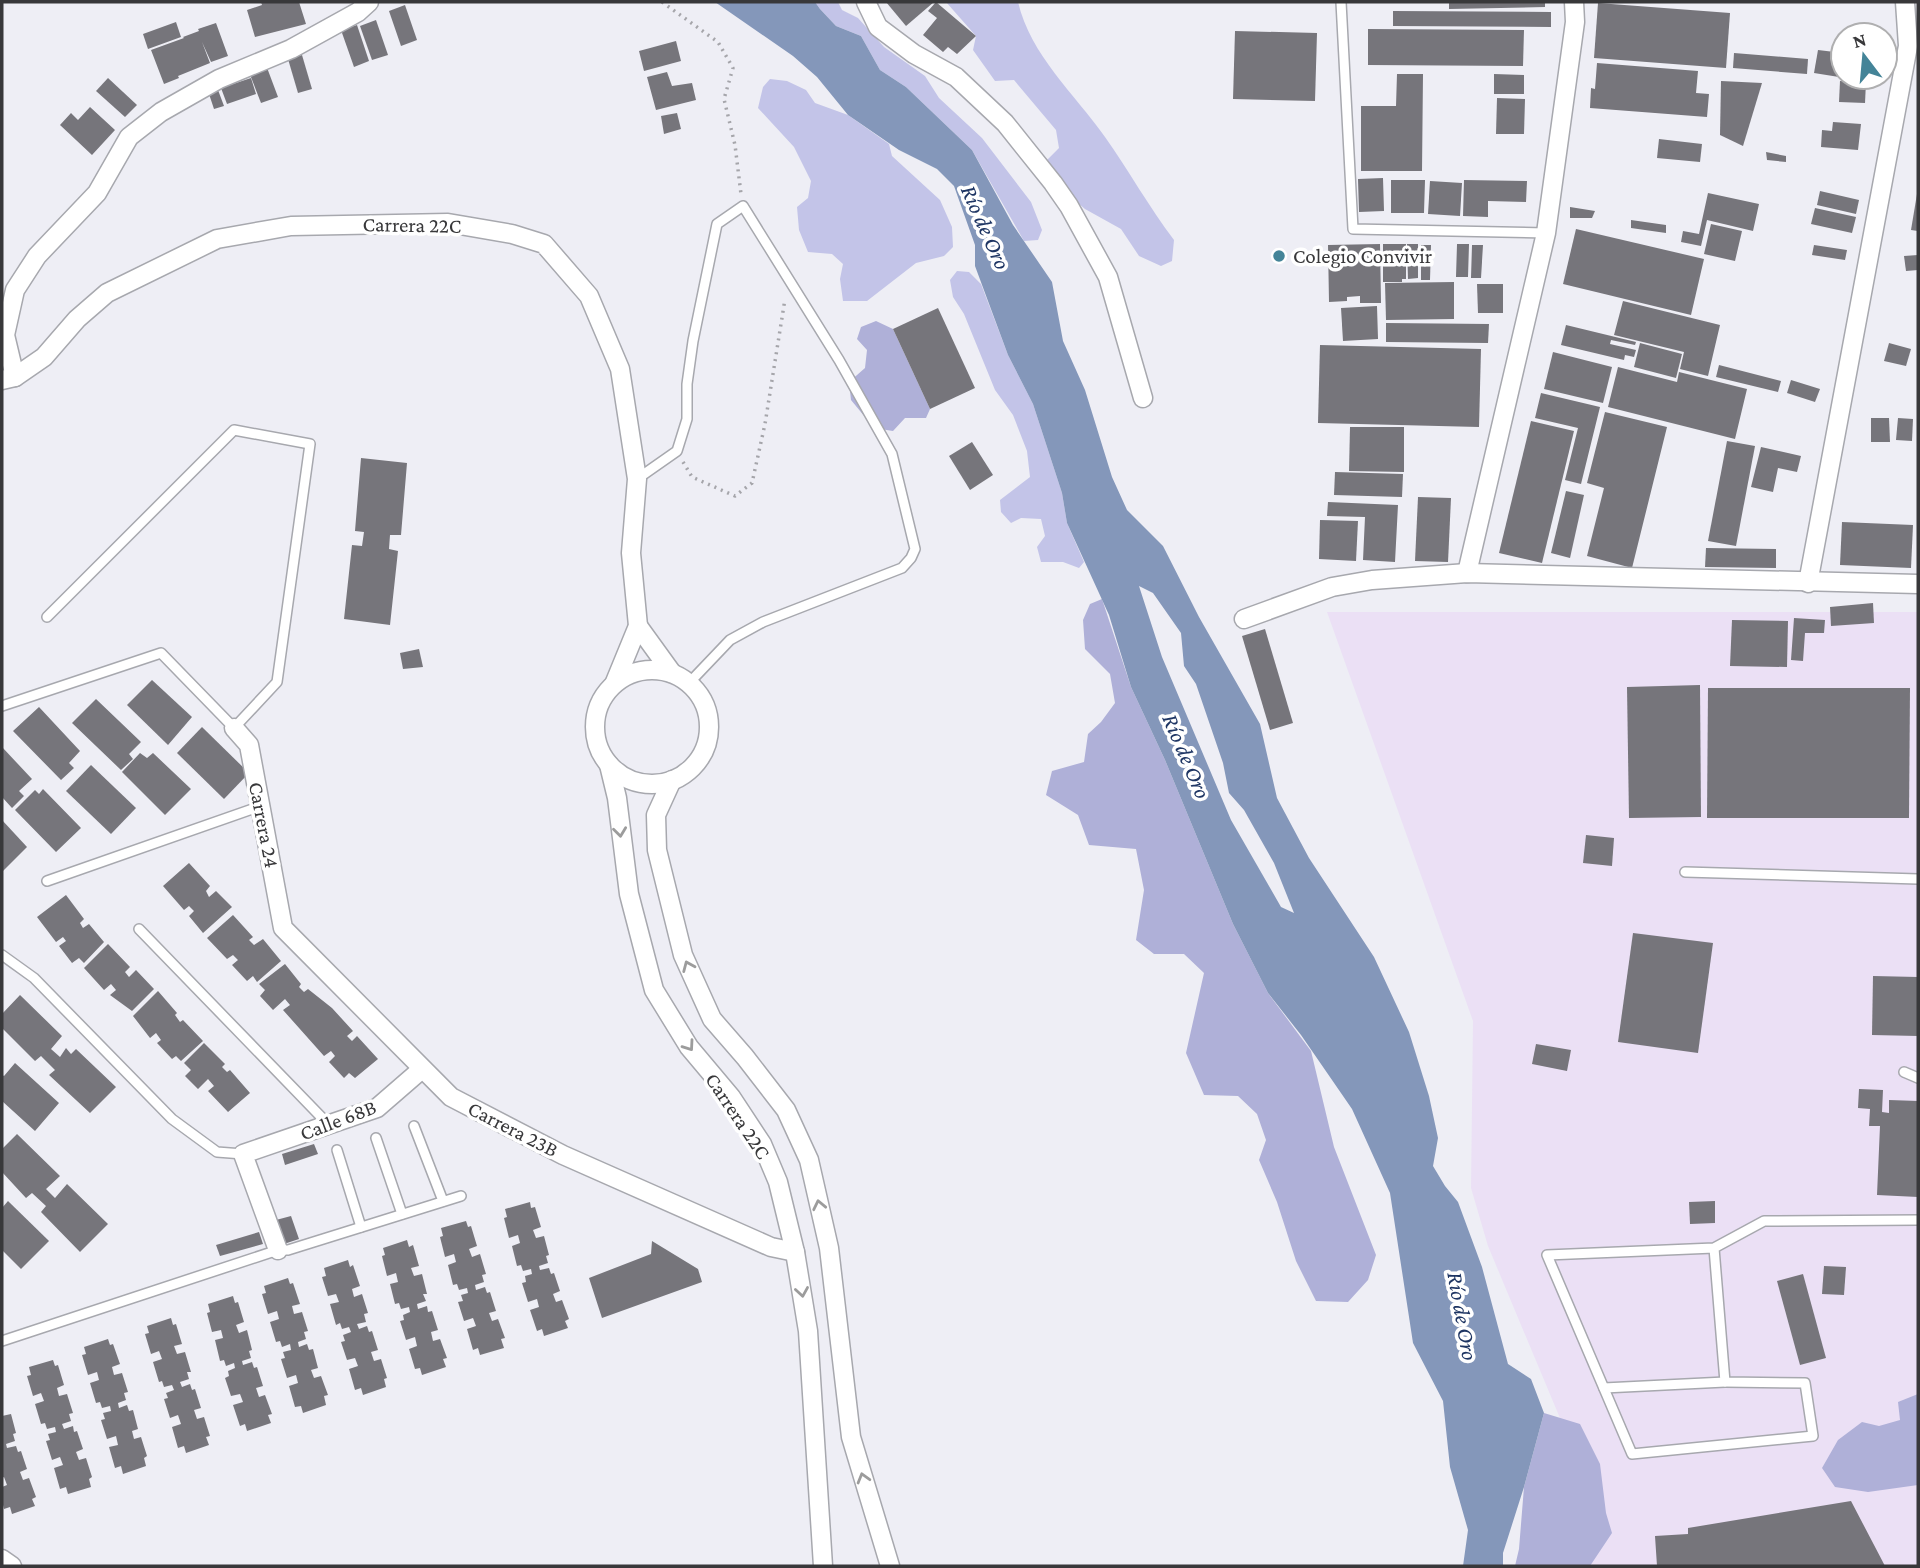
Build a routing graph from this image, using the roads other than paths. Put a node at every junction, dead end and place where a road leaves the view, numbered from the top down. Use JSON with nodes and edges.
{"nodes":[{"id":1,"x":369,"y":2,"type":"edge"},
{"id":2,"x":866,"y":2,"type":"edge"},
{"id":3,"x":1341,"y":2,"type":"edge"},
{"id":4,"x":1574,"y":2,"type":"edge"},
{"id":5,"x":1905,"y":2,"type":"edge"},
{"id":6,"x":1546,"y":233,"type":"junction"},
{"id":7,"x":8,"y":378,"type":"edge"},
{"id":8,"x":1143,"y":398,"type":"dead end"},
{"id":9,"x":637,"y":479,"type":"junction"},
{"id":10,"x":1467,"y":573,"type":"junction"},
{"id":11,"x":1808,"y":583,"type":"junction"},
{"id":12,"x":1918,"y":584,"type":"edge"},
{"id":13,"x":47,"y":617,"type":"dead end"},
{"id":14,"x":1244,"y":619,"type":"dead end"},
{"id":15,"x":638,"y":626,"type":"junction"},
{"id":16,"x":672,"y":673,"type":"junction"},
{"id":17,"x":615,"y":682,"type":"junction"},
{"id":18,"x":689,"y":684,"type":"junction"},
{"id":19,"x":2,"y":706,"type":"edge"},
{"id":20,"x":234,"y":728,"type":"junction"},
{"id":21,"x":609,"y":765,"type":"junction"},
{"id":22,"x":672,"y":780,"type":"junction"},
{"id":23,"x":261,"y":806,"type":"junction"},
{"id":24,"x":1685,"y":872,"type":"dead end"},
{"id":25,"x":1918,"y":879,"type":"edge"},
{"id":26,"x":47,"y":881,"type":"dead end"},
{"id":27,"x":283,"y":928,"type":"joint"},
{"id":28,"x":139,"y":929,"type":"dead end"},
{"id":29,"x":2,"y":955,"type":"edge"},
{"id":30,"x":422,"y":1069,"type":"junction"},
{"id":31,"x":1904,"y":1072,"type":"dead end"},
{"id":32,"x":1918,"y":1078,"type":"edge"},
{"id":33,"x":329,"y":1126,"type":"junction"},
{"id":34,"x":414,"y":1126,"type":"dead end"},
{"id":35,"x":376,"y":1138,"type":"dead end"},
{"id":36,"x":337,"y":1150,"type":"dead end"},
{"id":37,"x":243,"y":1154,"type":"junction"},
{"id":38,"x":461,"y":1196,"type":"dead end"},
{"id":39,"x":443,"y":1201,"type":"junction"},
{"id":40,"x":402,"y":1214,"type":"junction"},
{"id":41,"x":1918,"y":1220,"type":"edge"},
{"id":42,"x":361,"y":1227,"type":"junction"},
{"id":43,"x":1714,"y":1248,"type":"junction"},
{"id":44,"x":278,"y":1250,"type":"junction"},
{"id":45,"x":795,"y":1252,"type":"junction"},
{"id":46,"x":2,"y":1341,"type":"edge"},
{"id":47,"x":1726,"y":1382,"type":"junction"},
{"id":48,"x":1604,"y":1388,"type":"junction"},
{"id":49,"x":874,"y":1518,"type":"junction"},
{"id":50,"x":821,"y":1531,"type":"junction"},
{"id":51,"x":2,"y":1559,"type":"edge"},
{"id":52,"x":12,"y":1566,"type":"edge"},
{"id":53,"x":823,"y":1566,"type":"edge"},
{"id":54,"x":830,"y":1566,"type":"edge"},
{"id":55,"x":880,"y":1566,"type":"edge"},
{"id":56,"x":890,"y":1566,"type":"edge"}],
"edges":[{"from":1,"to":7,"type":"street"},
{"from":2,"to":8,"type":"street"},
{"from":3,"to":6,"type":"lane"},
{"from":4,"to":6,"type":"street"},
{"from":5,"to":11,"type":"street"},
{"from":6,"to":10,"type":"street"},
{"from":7,"to":9,"type":"street","name":"Carrera 22C"},
{"from":9,"to":15,"type":"street","name":"Carrera 22C"},
{"from":9,"to":18,"type":"lane"},
{"from":10,"to":11,"type":"street"},
{"from":10,"to":14,"type":"street"},
{"from":11,"to":12,"type":"street"},
{"from":13,"to":20,"type":"lane"},
{"from":15,"to":16,"type":"street"},
{"from":15,"to":17,"type":"street","name":"Carrera 22C"},
{"from":16,"to":17,"type":"street"},
{"from":16,"to":18,"type":"street"},
{"from":17,"to":21,"type":"street"},
{"from":18,"to":22,"type":"street"},
{"from":19,"to":20,"type":"lane"},
{"from":20,"to":23,"type":"street","name":"Carrera 24"},
{"from":21,"to":22,"type":"street"},
{"from":21,"to":45,"type":"street","name":"Carrera 22C","one_way":true},
{"from":49,"to":22,"type":"street","name":"Carrera 22C","one_way":true},
{"from":23,"to":26,"type":"lane"},
{"from":23,"to":27,"type":"street","name":"Carrera 24"},
{"from":24,"to":25,"type":"lane"},
{"from":27,"to":30,"type":"street","name":"Carrera 23B"},
{"from":28,"to":33,"type":"lane"},
{"from":29,"to":37,"type":"lane"},
{"from":30,"to":33,"type":"street","name":"Calle 68B"},
{"from":30,"to":45,"type":"street","name":"Carrera 23B"},
{"from":31,"to":32,"type":"lane"},
{"from":33,"to":37,"type":"street","name":"Calle 68B"},
{"from":34,"to":39,"type":"lane"},
{"from":35,"to":40,"type":"lane"},
{"from":36,"to":42,"type":"lane"},
{"from":37,"to":44,"type":"street"},
{"from":38,"to":39,"type":"lane"},
{"from":39,"to":40,"type":"lane"},
{"from":40,"to":42,"type":"lane"},
{"from":41,"to":43,"type":"lane"},
{"from":42,"to":44,"type":"lane"},
{"from":43,"to":47,"type":"lane"},
{"from":43,"to":48,"type":"lane"},
{"from":44,"to":46,"type":"lane"},
{"from":45,"to":50,"type":"street","name":"Carrera 22C","one_way":true},
{"from":47,"to":48,"type":"lane"},
{"from":47,"to":48,"type":"lane"},
{"from":49,"to":55,"type":"street"},
{"from":49,"to":56,"type":"street","name":"Carrera 22C"},
{"from":50,"to":53,"type":"street","name":"Carrera 22C"},
{"from":50,"to":54,"type":"street"},
{"from":51,"to":52,"type":"street"}]}
